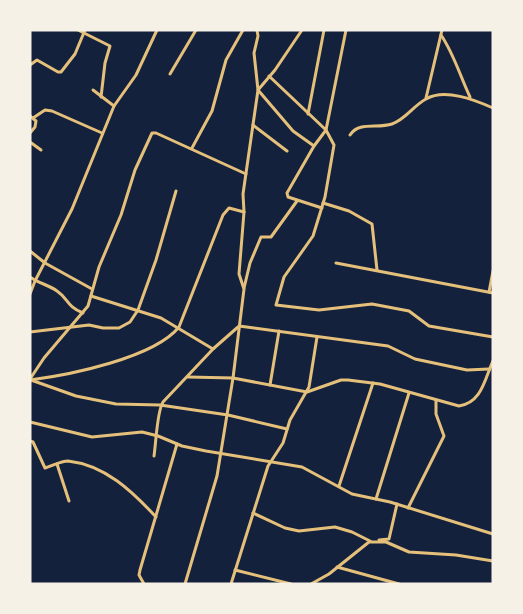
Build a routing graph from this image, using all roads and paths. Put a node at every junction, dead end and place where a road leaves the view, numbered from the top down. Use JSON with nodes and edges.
{"nodes":[{"id":1,"x":78,"y":30,"type":"edge"},
{"id":2,"x":151,"y":30,"type":"edge"},
{"id":3,"x":196,"y":30,"type":"edge"},
{"id":4,"x":243,"y":30,"type":"edge"},
{"id":5,"x":257,"y":30,"type":"edge"},
{"id":6,"x":302,"y":30,"type":"edge"},
{"id":7,"x":324,"y":30,"type":"edge"},
{"id":8,"x":346,"y":30,"type":"edge"},
{"id":9,"x":156,"y":31,"type":"edge"},
{"id":10,"x":85,"y":32,"type":"edge"},
{"id":11,"x":441,"y":32,"type":"edge"},
{"id":12,"x":30,"y":65,"type":"edge"},
{"id":13,"x":170,"y":74,"type":"dead end"},
{"id":14,"x":269,"y":76,"type":"junction"},
{"id":15,"x":93,"y":90,"type":"dead end"},
{"id":16,"x":258,"y":90,"type":"junction"},
{"id":17,"x":101,"y":97,"type":"junction"},
{"id":18,"x":470,"y":97,"type":"junction"},
{"id":19,"x":426,"y":99,"type":"junction"},
{"id":20,"x":114,"y":106,"type":"junction"},
{"id":21,"x":493,"y":108,"type":"edge"},
{"id":22,"x":308,"y":114,"type":"junction"},
{"id":23,"x":32,"y":117,"type":"edge"},
{"id":24,"x":253,"y":125,"type":"junction"},
{"id":25,"x":326,"y":130,"type":"junction"},
{"id":26,"x":30,"y":133,"type":"edge"},
{"id":27,"x":102,"y":133,"type":"junction"},
{"id":28,"x":350,"y":135,"type":"dead end"},
{"id":29,"x":30,"y":142,"type":"edge"},
{"id":30,"x":314,"y":146,"type":"junction"},
{"id":31,"x":192,"y":148,"type":"junction"},
{"id":32,"x":41,"y":150,"type":"dead end"},
{"id":33,"x":287,"y":152,"type":"dead end"},
{"id":34,"x":246,"y":174,"type":"junction"},
{"id":35,"x":176,"y":191,"type":"dead end"},
{"id":36,"x":297,"y":201,"type":"junction"},
{"id":37,"x":323,"y":203,"type":"junction"},
{"id":38,"x":322,"y":208,"type":"junction"},
{"id":39,"x":244,"y":212,"type":"junction"},
{"id":40,"x":30,"y":251,"type":"edge"},
{"id":41,"x":45,"y":263,"type":"junction"},
{"id":42,"x":336,"y":263,"type":"dead end"},
{"id":43,"x":377,"y":271,"type":"junction"},
{"id":44,"x":493,"y":271,"type":"edge"},
{"id":45,"x":30,"y":277,"type":"edge"},
{"id":46,"x":35,"y":281,"type":"junction"},
{"id":47,"x":92,"y":289,"type":"junction"},
{"id":48,"x":244,"y":289,"type":"junction"},
{"id":49,"x":491,"y":293,"type":"edge"},
{"id":50,"x":30,"y":294,"type":"edge"},
{"id":51,"x":91,"y":296,"type":"junction"},
{"id":52,"x":138,"y":310,"type":"junction"},
{"id":53,"x":83,"y":313,"type":"junction"},
{"id":54,"x":239,"y":326,"type":"junction"},
{"id":55,"x":179,"y":327,"type":"junction"},
{"id":56,"x":70,"y":328,"type":"junction"},
{"id":57,"x":279,"y":331,"type":"junction"},
{"id":58,"x":30,"y":332,"type":"edge"},
{"id":59,"x":317,"y":337,"type":"junction"},
{"id":60,"x":493,"y":337,"type":"edge"},
{"id":61,"x":213,"y":349,"type":"junction"},
{"id":62,"x":493,"y":361,"type":"edge"},
{"id":63,"x":489,"y":369,"type":"junction"},
{"id":64,"x":188,"y":377,"type":"junction"},
{"id":65,"x":233,"y":378,"type":"junction"},
{"id":66,"x":30,"y":380,"type":"edge"},
{"id":67,"x":373,"y":383,"type":"junction"},
{"id":68,"x":270,"y":385,"type":"junction"},
{"id":69,"x":307,"y":392,"type":"junction"},
{"id":70,"x":409,"y":393,"type":"junction"},
{"id":71,"x":436,"y":400,"type":"junction"},
{"id":72,"x":160,"y":405,"type":"junction"},
{"id":73,"x":228,"y":415,"type":"junction"},
{"id":74,"x":30,"y":422,"type":"edge"},
{"id":75,"x":287,"y":429,"type":"junction"},
{"id":76,"x":158,"y":435,"type":"junction"},
{"id":77,"x":30,"y":441,"type":"edge"},
{"id":78,"x":177,"y":444,"type":"junction"},
{"id":79,"x":222,"y":453,"type":"junction"},
{"id":80,"x":154,"y":456,"type":"dead end"},
{"id":81,"x":270,"y":460,"type":"junction"},
{"id":82,"x":57,"y":464,"type":"junction"},
{"id":83,"x":339,"y":486,"type":"junction"},
{"id":84,"x":376,"y":499,"type":"junction"},
{"id":85,"x":69,"y":501,"type":"dead end"},
{"id":86,"x":397,"y":504,"type":"junction"},
{"id":87,"x":408,"y":508,"type":"junction"},
{"id":88,"x":253,"y":513,"type":"junction"},
{"id":89,"x":156,"y":516,"type":"junction"},
{"id":90,"x":493,"y":534,"type":"edge"},
{"id":91,"x":369,"y":542,"type":"junction"},
{"id":92,"x":493,"y":561,"type":"edge"},
{"id":93,"x":337,"y":567,"type":"junction"},
{"id":94,"x":235,"y":570,"type":"junction"},
{"id":95,"x":144,"y":584,"type":"edge"},
{"id":96,"x":185,"y":584,"type":"edge"},
{"id":97,"x":231,"y":584,"type":"edge"},
{"id":98,"x":291,"y":584,"type":"edge"},
{"id":99,"x":310,"y":584,"type":"edge"},
{"id":100,"x":399,"y":584,"type":"edge"}],
"edges":[{"from":1,"to":10,"type":"street"},
{"from":2,"to":9,"type":"street"},
{"from":3,"to":13,"type":"street"},
{"from":4,"to":31,"type":"street"},
{"from":5,"to":16,"type":"street"},
{"from":6,"to":14,"type":"street"},
{"from":7,"to":22,"type":"street"},
{"from":8,"to":25,"type":"street"},
{"from":9,"to":20,"type":"street"},
{"from":10,"to":12,"type":"street"},
{"from":10,"to":17,"type":"street"},
{"from":11,"to":18,"type":"street"},
{"from":11,"to":19,"type":"street"},
{"from":14,"to":16,"type":"street"},
{"from":14,"to":22,"type":"street"},
{"from":15,"to":17,"type":"street"},
{"from":16,"to":24,"type":"street"},
{"from":16,"to":30,"type":"street"},
{"from":17,"to":20,"type":"street"},
{"from":18,"to":19,"type":"street"},
{"from":18,"to":21,"type":"street"},
{"from":19,"to":28,"type":"street"},
{"from":20,"to":27,"type":"street"},
{"from":22,"to":25,"type":"street"},
{"from":23,"to":26,"type":"street"},
{"from":23,"to":27,"type":"street"},
{"from":24,"to":33,"type":"street"},
{"from":24,"to":34,"type":"street"},
{"from":25,"to":30,"type":"street"},
{"from":25,"to":37,"type":"street"},
{"from":27,"to":41,"type":"street"},
{"from":29,"to":32,"type":"street"},
{"from":30,"to":36,"type":"street"},
{"from":31,"to":34,"type":"street"},
{"from":31,"to":47,"type":"street"},
{"from":34,"to":39,"type":"street"},
{"from":35,"to":52,"type":"street"},
{"from":36,"to":38,"type":"street"},
{"from":36,"to":48,"type":"street"},
{"from":37,"to":38,"type":"street"},
{"from":37,"to":43,"type":"street"},
{"from":38,"to":60,"type":"street"},
{"from":39,"to":48,"type":"street"},
{"from":39,"to":55,"type":"street"},
{"from":40,"to":41,"type":"street"},
{"from":41,"to":46,"type":"street"},
{"from":41,"to":47,"type":"street"},
{"from":42,"to":43,"type":"street"},
{"from":43,"to":49,"type":"street"},
{"from":44,"to":49,"type":"street"},
{"from":45,"to":46,"type":"street"},
{"from":46,"to":50,"type":"street"},
{"from":46,"to":53,"type":"street"},
{"from":47,"to":51,"type":"street"},
{"from":48,"to":54,"type":"street"},
{"from":51,"to":52,"type":"street"},
{"from":51,"to":53,"type":"street"},
{"from":52,"to":55,"type":"street"},
{"from":52,"to":56,"type":"street"},
{"from":53,"to":56,"type":"street"},
{"from":54,"to":57,"type":"street"},
{"from":54,"to":61,"type":"street"},
{"from":54,"to":65,"type":"street"},
{"from":55,"to":61,"type":"street"},
{"from":55,"to":66,"type":"street"},
{"from":56,"to":58,"type":"street"},
{"from":56,"to":66,"type":"street"},
{"from":57,"to":59,"type":"street"},
{"from":57,"to":68,"type":"street"},
{"from":59,"to":63,"type":"street"},
{"from":59,"to":69,"type":"street"},
{"from":61,"to":64,"type":"street"},
{"from":62,"to":63,"type":"street"},
{"from":63,"to":71,"type":"street"},
{"from":64,"to":65,"type":"street"},
{"from":64,"to":72,"type":"street"},
{"from":65,"to":68,"type":"street"},
{"from":65,"to":73,"type":"street"},
{"from":66,"to":72,"type":"street"},
{"from":67,"to":69,"type":"street"},
{"from":67,"to":70,"type":"street"},
{"from":67,"to":83,"type":"street"},
{"from":68,"to":69,"type":"street"},
{"from":69,"to":75,"type":"street"},
{"from":70,"to":71,"type":"street"},
{"from":70,"to":84,"type":"street"},
{"from":71,"to":87,"type":"street"},
{"from":72,"to":73,"type":"street"},
{"from":72,"to":76,"type":"street"},
{"from":73,"to":75,"type":"street"},
{"from":73,"to":79,"type":"street"},
{"from":74,"to":76,"type":"street"},
{"from":75,"to":81,"type":"street"},
{"from":76,"to":78,"type":"street"},
{"from":76,"to":80,"type":"street"},
{"from":77,"to":82,"type":"street"},
{"from":78,"to":79,"type":"street"},
{"from":78,"to":89,"type":"street"},
{"from":79,"to":81,"type":"street"},
{"from":79,"to":96,"type":"street"},
{"from":81,"to":83,"type":"street"},
{"from":81,"to":88,"type":"street"},
{"from":82,"to":85,"type":"street"},
{"from":82,"to":89,"type":"street"},
{"from":83,"to":84,"type":"street"},
{"from":84,"to":86,"type":"street"},
{"from":86,"to":87,"type":"street"},
{"from":86,"to":91,"type":"street"},
{"from":87,"to":90,"type":"street"},
{"from":88,"to":91,"type":"street"},
{"from":88,"to":94,"type":"street"},
{"from":89,"to":95,"type":"street"},
{"from":91,"to":92,"type":"street"},
{"from":91,"to":93,"type":"street"},
{"from":93,"to":99,"type":"street"},
{"from":93,"to":100,"type":"street"},
{"from":94,"to":97,"type":"street"},
{"from":94,"to":98,"type":"street"}]}
